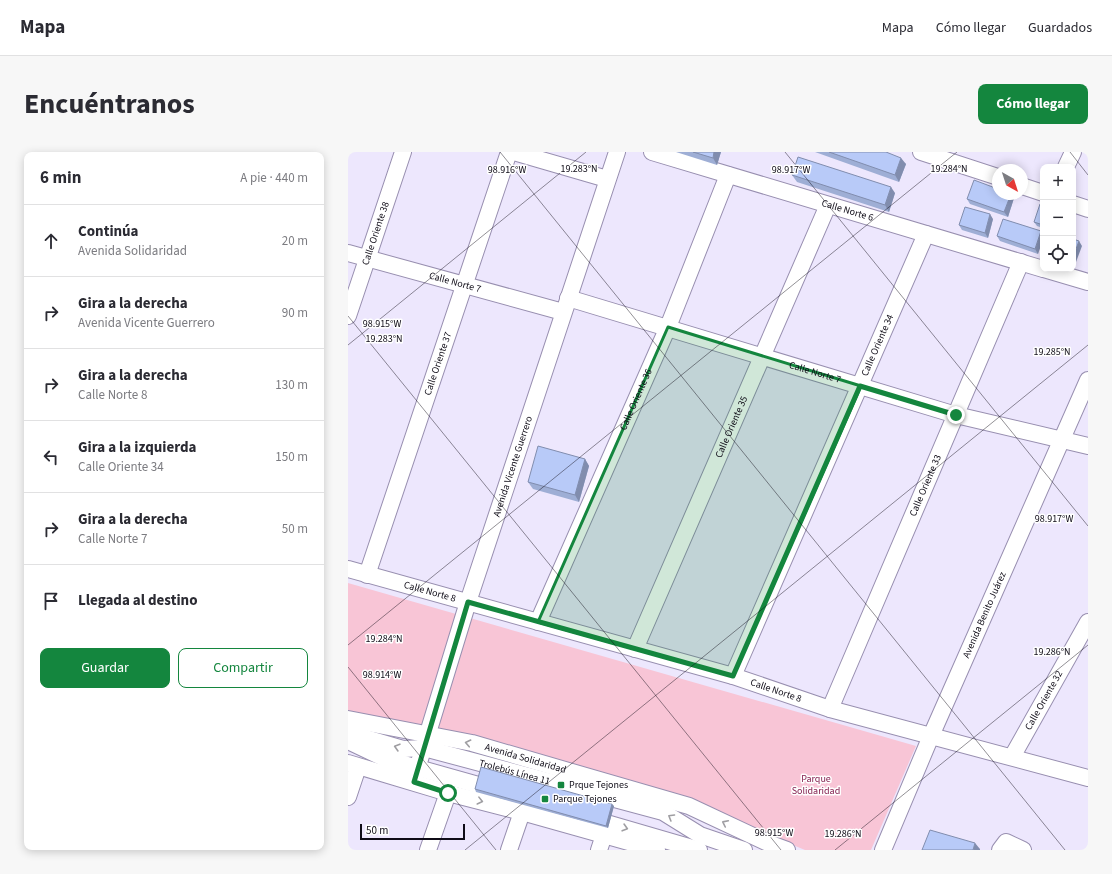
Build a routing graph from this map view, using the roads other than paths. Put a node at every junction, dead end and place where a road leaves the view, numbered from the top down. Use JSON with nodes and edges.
{"nodes":[{"id":1,"x":402,"y":152,"type":"edge"},
{"id":2,"x":509,"y":152,"type":"edge"},
{"id":3,"x":514,"y":152,"type":"edge"},
{"id":4,"x":617,"y":152,"type":"edge"},
{"id":5,"x":652,"y":152,"type":"edge"},
{"id":6,"x":922,"y":152,"type":"edge"},
{"id":7,"x":1073,"y":152,"type":"edge"},
{"id":8,"x":958,"y":157,"type":"edge"},
{"id":9,"x":1067,"y":164,"type":"edge"},
{"id":10,"x":728,"y":175,"type":"junction"},
{"id":11,"x":992,"y":175,"type":"edge"},
{"id":12,"x":607,"y":179,"type":"junction"},
{"id":13,"x":1028,"y":188,"type":"edge"},
{"id":14,"x":1040,"y":192,"type":"edge"},
{"id":15,"x":828,"y":205,"type":"junction"},
{"id":16,"x":1076,"y":205,"type":"edge"},
{"id":17,"x":1088,"y":209,"type":"edge"},
{"id":18,"x":926,"y":234,"type":"junction"},
{"id":19,"x":348,"y":253,"type":"edge"},
{"id":20,"x":366,"y":258,"type":"junction"},
{"id":21,"x":1021,"y":262,"type":"junction"},
{"id":22,"x":1040,"y":268,"type":"edge"},
{"id":23,"x":1054,"y":272,"type":"edge"},
{"id":24,"x":1088,"y":282,"type":"edge"},
{"id":25,"x":465,"y":285,"type":"junction"},
{"id":26,"x":565,"y":305,"type":"junction"},
{"id":27,"x":348,"y":316,"type":"edge"},
{"id":28,"x":668,"y":327,"type":"junction"},
{"id":29,"x":764,"y":357,"type":"junction"},
{"id":30,"x":1088,"y":380,"type":"edge"},
{"id":31,"x":860,"y":386,"type":"junction"},
{"id":32,"x":956,"y":415,"type":"junction"},
{"id":33,"x":1062,"y":439,"type":"junction"},
{"id":34,"x":1088,"y":446,"type":"edge"},
{"id":35,"x":348,"y":569,"type":"edge"},
{"id":36,"x":367,"y":575,"type":"junction"},
{"id":37,"x":468,"y":602,"type":"junction"},
{"id":38,"x":538,"y":622,"type":"junction"},
{"id":39,"x":1088,"y":622,"type":"edge"},
{"id":40,"x":635,"y":649,"type":"junction"},
{"id":41,"x":733,"y":676,"type":"junction"},
{"id":42,"x":830,"y":710,"type":"junction"},
{"id":43,"x":348,"y":719,"type":"edge"},
{"id":44,"x":348,"y":733,"type":"edge"},
{"id":45,"x":931,"y":736,"type":"junction"},
{"id":46,"x":348,"y":741,"type":"edge"},
{"id":47,"x":426,"y":741,"type":"junction"},
{"id":48,"x":1012,"y":757,"type":"junction"},
{"id":49,"x":353,"y":765,"type":"edge"},
{"id":50,"x":416,"y":775,"type":"junction"},
{"id":51,"x":1088,"y":778,"type":"edge"},
{"id":52,"x":448,"y":793,"type":"junction"},
{"id":53,"x":348,"y":797,"type":"edge"},
{"id":54,"x":522,"y":812,"type":"junction"},
{"id":55,"x":602,"y":843,"type":"edge"},
{"id":56,"x":428,"y":850,"type":"edge"},
{"id":57,"x":509,"y":850,"type":"edge"},
{"id":58,"x":657,"y":850,"type":"edge"},
{"id":59,"x":699,"y":850,"type":"edge"},
{"id":60,"x":744,"y":850,"type":"edge"},
{"id":61,"x":786,"y":850,"type":"edge"},
{"id":62,"x":884,"y":850,"type":"edge"},
{"id":63,"x":1000,"y":850,"type":"edge"},
{"id":64,"x":1023,"y":850,"type":"edge"}],
"edges":[{"from":1,"to":20,"type":"street","name":"Calle Oriente 38"},
{"from":2,"to":25,"type":"street","name":"Calle Oriente 37"},
{"from":3,"to":12,"type":"street"},
{"from":4,"to":12,"type":"street","name":"Avenida Vicente Guerrero"},
{"from":5,"to":10,"type":"street","name":"Calle Norte 6"},
{"from":6,"to":8,"type":"street"},
{"from":7,"to":9,"type":"street"},
{"from":8,"to":11,"type":"street"},
{"from":10,"to":15,"type":"street","name":"Calle Norte 6"},
{"from":10,"to":28,"type":"street","name":"Calle Oriente 36"},
{"from":12,"to":26,"type":"street","name":"Avenida Vicente Guerrero"},
{"from":13,"to":14,"type":"street"},
{"from":15,"to":18,"type":"street","name":"Calle Norte 6"},
{"from":15,"to":29,"type":"street","name":"Calle Oriente 35"},
{"from":16,"to":17,"type":"street"},
{"from":18,"to":21,"type":"street","name":"Calle Norte 6"},
{"from":18,"to":31,"type":"street","name":"Calle Oriente 34"},
{"from":19,"to":20,"type":"street","name":"Calle Norte 7"},
{"from":20,"to":25,"type":"street","name":"Calle Norte 7"},
{"from":20,"to":27,"type":"street","name":"Calle Oriente 38"},
{"from":21,"to":22,"type":"street","name":"Calle Norte 6"},
{"from":21,"to":32,"type":"street","name":"Calle Oriente 33"},
{"from":23,"to":24,"type":"street","name":"Calle Norte 6"},
{"from":25,"to":26,"type":"street","name":"Calle Norte 7"},
{"from":25,"to":36,"type":"street","name":"Calle Oriente 37"},
{"from":26,"to":28,"type":"street","name":"Calle Norte 7"},
{"from":26,"to":37,"type":"street","name":"Avenida Vicente Guerrero"},
{"from":28,"to":29,"type":"street","name":"Calle Norte 7"},
{"from":28,"to":38,"type":"street","name":"Calle Oriente 36"},
{"from":29,"to":31,"type":"street","name":"Calle Norte 7"},
{"from":29,"to":40,"type":"street","name":"Calle Oriente 35"},
{"from":30,"to":33,"type":"street","name":"Avenida Benito Juárez"},
{"from":31,"to":32,"type":"street","name":"Calle Norte 7"},
{"from":31,"to":41,"type":"street","name":"Calle Oriente 34"},
{"from":32,"to":33,"type":"street","name":"Calle Norte 7"},
{"from":32,"to":42,"type":"street","name":"Calle Oriente 33"},
{"from":33,"to":34,"type":"street","name":"Calle Norte 7"},
{"from":33,"to":45,"type":"street","name":"Avenida Benito Juárez"},
{"from":35,"to":36,"type":"street","name":"Calle Norte 8"},
{"from":36,"to":37,"type":"street","name":"Calle Norte 8"},
{"from":37,"to":38,"type":"street","name":"Calle Norte 8"},
{"from":37,"to":47,"type":"street","name":"Avenida Vicente Guerrero"},
{"from":38,"to":40,"type":"street","name":"Calle Norte 8"},
{"from":39,"to":48,"type":"street","name":"Calle Oriente 32"},
{"from":40,"to":41,"type":"street","name":"Calle Norte 8"},
{"from":41,"to":42,"type":"street","name":"Calle Norte 8"},
{"from":42,"to":45,"type":"street","name":"Calle Norte 8"},
{"from":43,"to":47,"type":"street","name":"Avenida Solidaridad"},
{"from":47,"to":44,"type":"street","name":"Trolebús Línea 11","one_way":true},
{"from":45,"to":48,"type":"street","name":"Calle Norte 8"},
{"from":45,"to":62,"type":"street","name":"Avenida Benito Juárez"},
{"from":46,"to":50,"type":"street"},
{"from":47,"to":50,"type":"street","name":"Avenida Vicente Guerrero"},
{"from":60,"to":47,"type":"street","name":"Trolebús Línea 11","one_way":true},
{"from":61,"to":47,"type":"street","name":"Avenida Solidaridad","one_way":true},
{"from":48,"to":51,"type":"street","name":"Calle Norte 8"},
{"from":49,"to":50,"type":"street"},
{"from":49,"to":53,"type":"street"},
{"from":50,"to":52,"type":"street"},
{"from":50,"to":59,"type":"street","one_way":true},
{"from":52,"to":54,"type":"street","one_way":true},
{"from":52,"to":56,"type":"street"},
{"from":54,"to":55,"type":"street"},
{"from":54,"to":57,"type":"street"},
{"from":55,"to":58,"type":"street"},
{"from":63,"to":64,"type":"street"}]}
